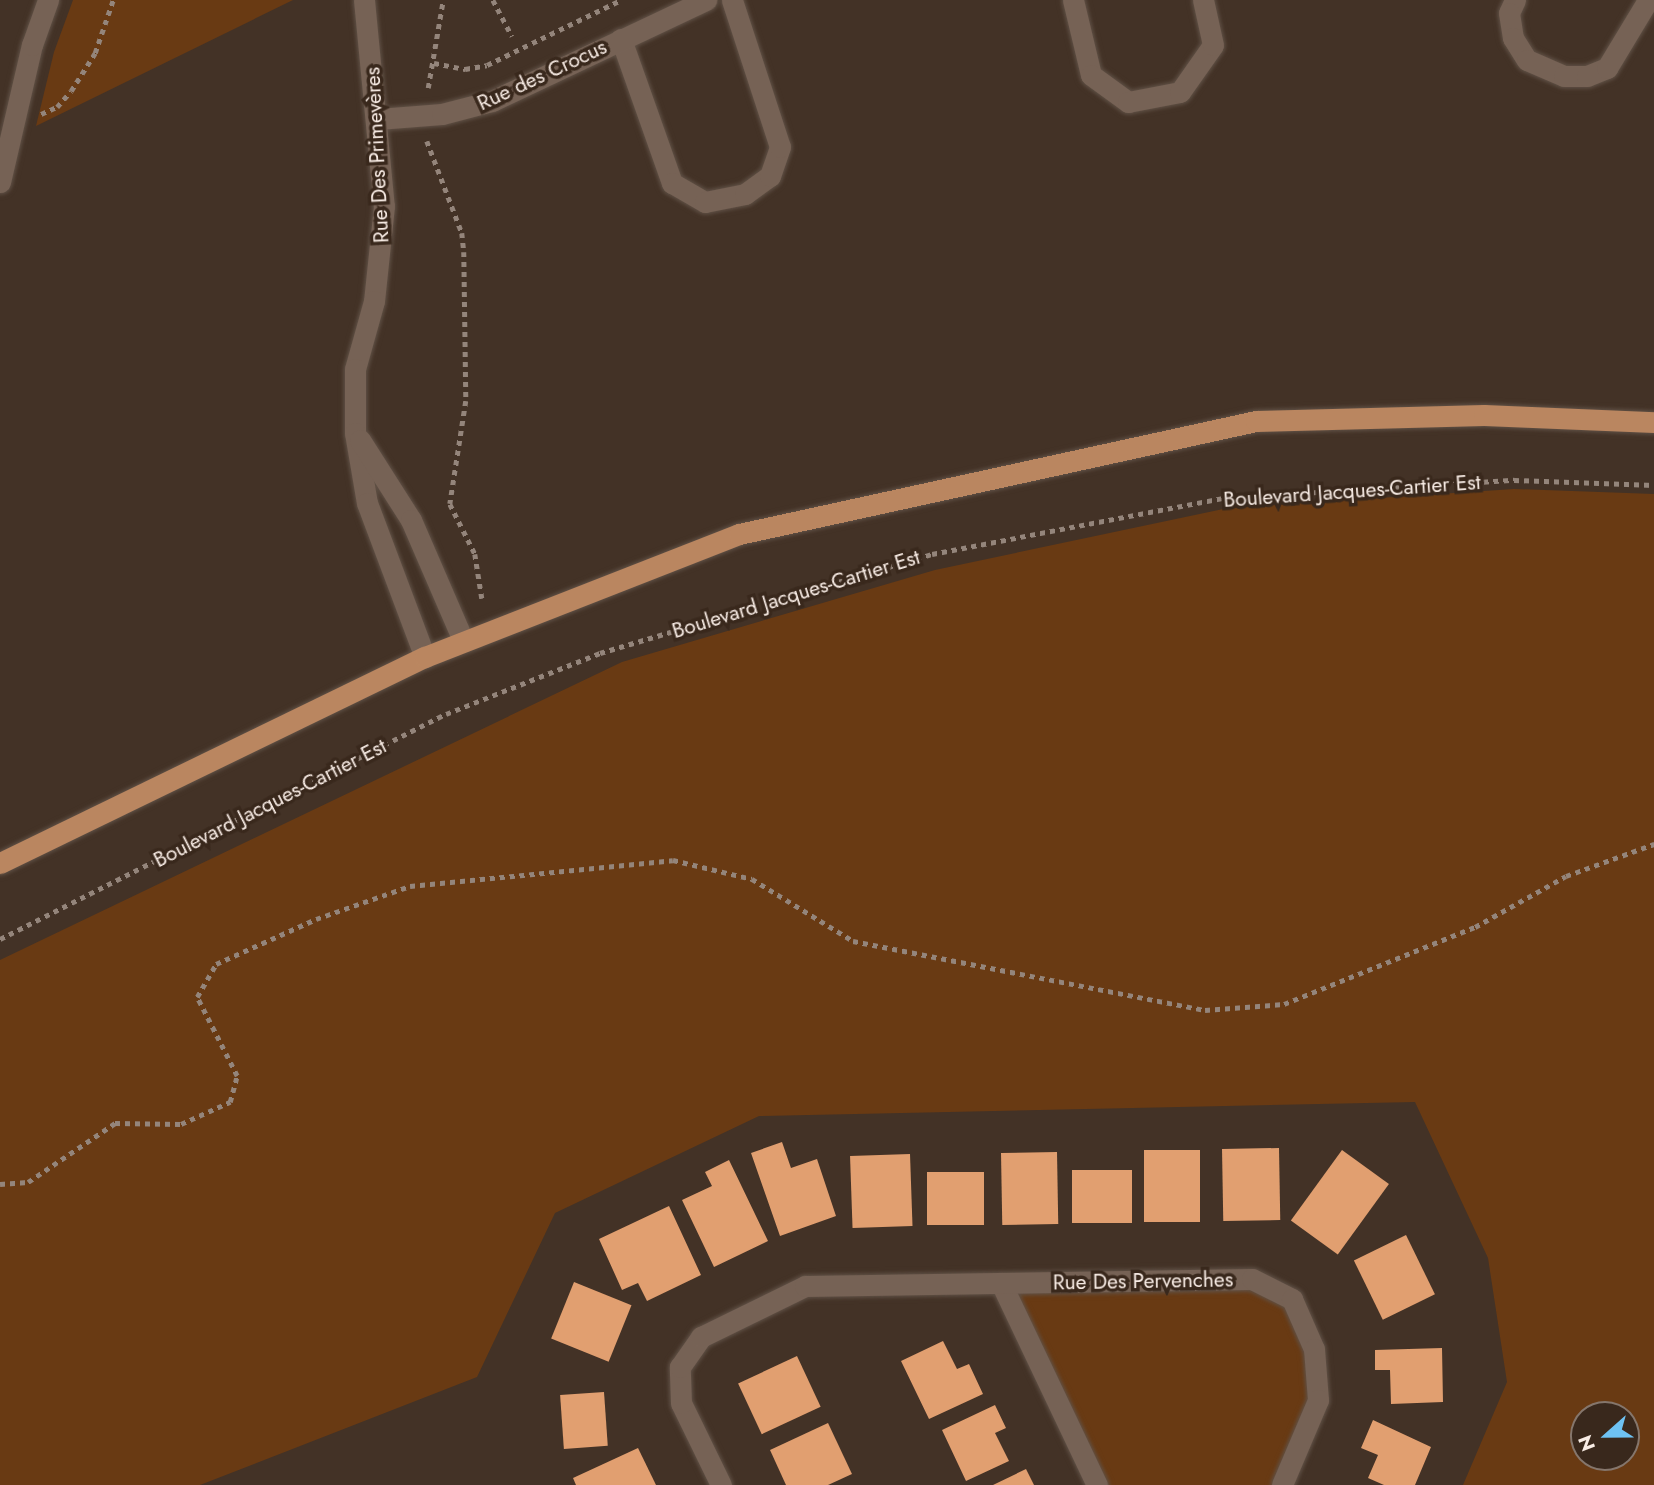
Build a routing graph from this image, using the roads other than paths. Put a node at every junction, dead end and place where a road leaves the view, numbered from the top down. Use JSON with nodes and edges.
{"nodes":[{"id":1,"x":48,"y":0,"type":"edge"},
{"id":2,"x":364,"y":0,"type":"edge"},
{"id":3,"x":706,"y":0,"type":"edge"},
{"id":4,"x":733,"y":0,"type":"edge"},
{"id":5,"x":1073,"y":0,"type":"edge"},
{"id":6,"x":1203,"y":0,"type":"edge"},
{"id":7,"x":1515,"y":0,"type":"edge"},
{"id":8,"x":1647,"y":0,"type":"edge"},
{"id":9,"x":621,"y":39,"type":"junction"},
{"id":10,"x":379,"y":119,"type":"junction"},
{"id":11,"x":0,"y":182,"type":"edge"},
{"id":12,"x":1654,"y":422,"type":"edge"},
{"id":13,"x":355,"y":433,"type":"junction"},
{"id":14,"x":463,"y":640,"type":"junction"},
{"id":15,"x":425,"y":657,"type":"junction"},
{"id":16,"x":0,"y":863,"type":"edge"},
{"id":17,"x":1000,"y":1283,"type":"junction"},
{"id":18,"x":721,"y":1485,"type":"edge"},
{"id":19,"x":1097,"y":1485,"type":"edge"},
{"id":20,"x":1282,"y":1485,"type":"edge"}],
"edges":[{"from":1,"to":11,"type":"street"},
{"from":2,"to":10,"type":"street","name":"Rue Des Primevères"},
{"from":3,"to":9,"type":"street","name":"Rue des Crocus"},
{"from":4,"to":9,"type":"street","name":"Rue des Crocus"},
{"from":5,"to":6,"type":"street"},
{"from":7,"to":8,"type":"street"},
{"from":9,"to":10,"type":"street","name":"Rue des Crocus"},
{"from":10,"to":13,"type":"street","name":"Rue Des Primevères"},
{"from":12,"to":14,"type":"main road"},
{"from":13,"to":14,"type":"street"},
{"from":13,"to":15,"type":"street","name":"Rue Des Primevères"},
{"from":14,"to":15,"type":"main road"},
{"from":15,"to":16,"type":"main road"},
{"from":17,"to":18,"type":"street","name":"Rue Des Pervenches"},
{"from":17,"to":19,"type":"street"},
{"from":17,"to":20,"type":"street","name":"Rue Des Pervenches"}]}
